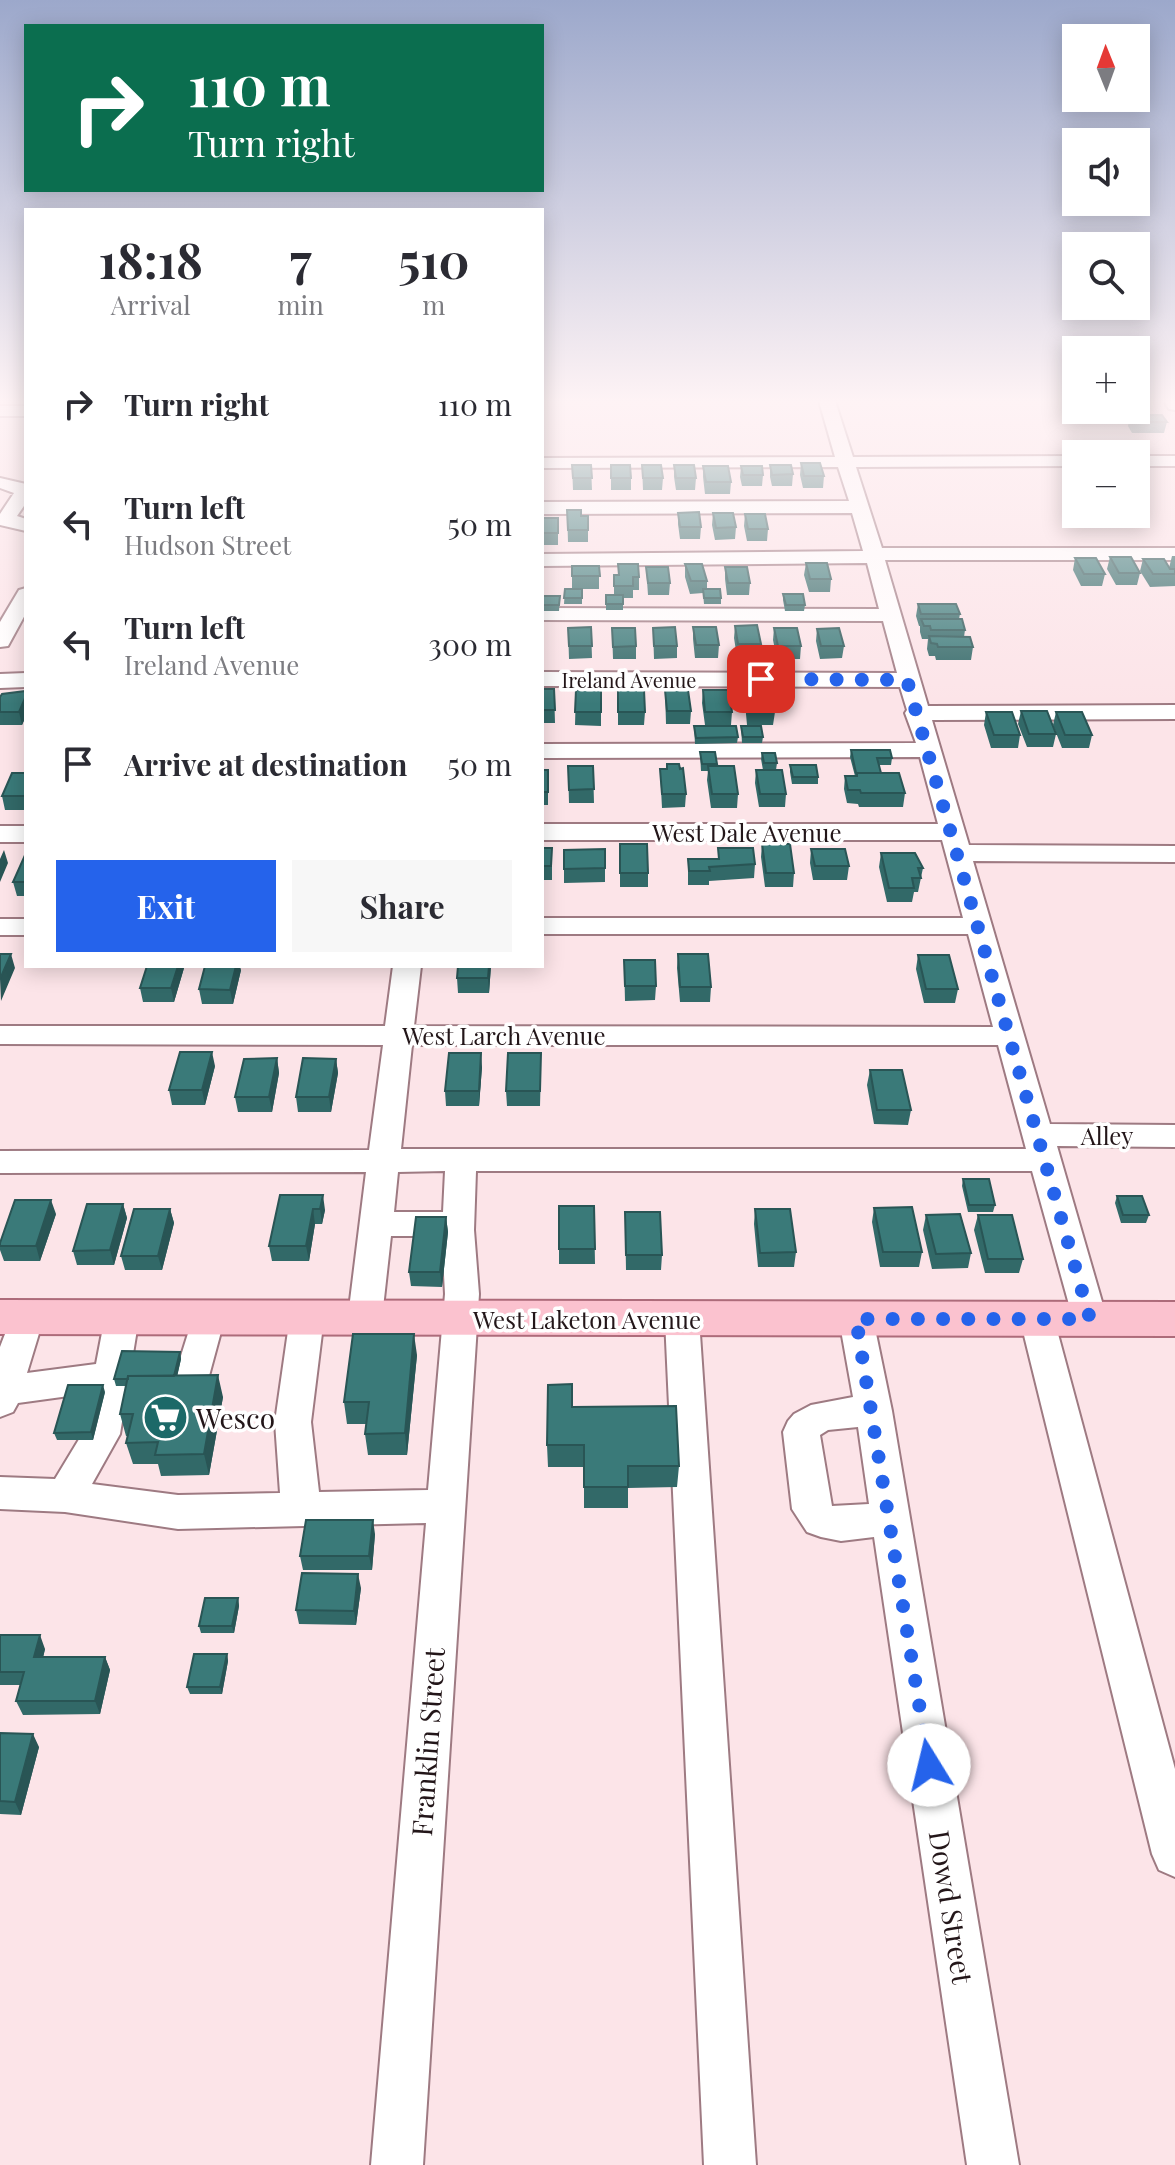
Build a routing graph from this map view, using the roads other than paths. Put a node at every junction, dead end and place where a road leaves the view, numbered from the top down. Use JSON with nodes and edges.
{"nodes":[{"id":1,"x":17,"y":502,"type":"edge"},
{"id":2,"x":858,"y":502,"type":"edge"},
{"id":3,"x":859,"y":507,"type":"junction"},
{"id":4,"x":544,"y":508,"type":"edge"},
{"id":5,"x":24,"y":525,"type":"edge"},
{"id":6,"x":874,"y":554,"type":"junction"},
{"id":7,"x":1175,"y":554,"type":"edge"},
{"id":8,"x":544,"y":560,"type":"edge"},
{"id":9,"x":24,"y":598,"type":"edge"},
{"id":10,"x":544,"y":614,"type":"edge"},
{"id":11,"x":890,"y":615,"type":"junction"},
{"id":12,"x":0,"y":641,"type":"edge"},
{"id":13,"x":544,"y":679,"type":"edge"},
{"id":14,"x":24,"y":680,"type":"edge"},
{"id":15,"x":907,"y":680,"type":"junction"},
{"id":16,"x":0,"y":681,"type":"edge"},
{"id":17,"x":1175,"y":712,"type":"edge"},
{"id":18,"x":916,"y":713,"type":"junction"},
{"id":19,"x":928,"y":750,"type":"junction"},
{"id":20,"x":544,"y":751,"type":"edge"},
{"id":21,"x":544,"y":832,"type":"edge"},
{"id":22,"x":0,"y":834,"type":"edge"},
{"id":23,"x":24,"y":834,"type":"edge"},
{"id":24,"x":962,"y":846,"type":"junction"},
{"id":25,"x":1175,"y":854,"type":"edge"},
{"id":26,"x":544,"y":926,"type":"edge"},
{"id":27,"x":978,"y":926,"type":"junction"},
{"id":28,"x":0,"y":927,"type":"edge"},
{"id":29,"x":24,"y":927,"type":"edge"},
{"id":30,"x":407,"y":968,"type":"edge"},
{"id":31,"x":0,"y":1035,"type":"edge"},
{"id":32,"x":399,"y":1035,"type":"junction"},
{"id":33,"x":1009,"y":1036,"type":"junction"},
{"id":34,"x":1175,"y":1136,"type":"edge"},
{"id":35,"x":1043,"y":1148,"type":"junction"},
{"id":36,"x":461,"y":1161,"type":"junction"},
{"id":37,"x":0,"y":1162,"type":"edge"},
{"id":38,"x":384,"y":1162,"type":"junction"},
{"id":39,"x":376,"y":1224,"type":"junction"},
{"id":40,"x":458,"y":1227,"type":"junction"},
{"id":41,"x":14,"y":1317,"type":"edge"},
{"id":42,"x":122,"y":1317,"type":"junction"},
{"id":43,"x":208,"y":1317,"type":"junction"},
{"id":44,"x":307,"y":1317,"type":"junction"},
{"id":45,"x":365,"y":1317,"type":"junction"},
{"id":46,"x":458,"y":1319,"type":"junction"},
{"id":47,"x":682,"y":1319,"type":"junction"},
{"id":48,"x":856,"y":1319,"type":"junction"},
{"id":49,"x":1037,"y":1319,"type":"junction"},
{"id":50,"x":1090,"y":1319,"type":"junction"},
{"id":51,"x":1175,"y":1319,"type":"edge"},
{"id":52,"x":111,"y":1385,"type":"junction"},
{"id":53,"x":3,"y":1388,"type":"edge"},
{"id":54,"x":874,"y":1411,"type":"junction"},
{"id":55,"x":0,"y":1493,"type":"edge"},
{"id":56,"x":65,"y":1496,"type":"junction"},
{"id":57,"x":444,"y":1506,"type":"junction"},
{"id":58,"x":301,"y":1509,"type":"junction"},
{"id":59,"x":891,"y":1519,"type":"junction"},
{"id":60,"x":1175,"y":1854,"type":"edge"},
{"id":61,"x":397,"y":2165,"type":"edge"},
{"id":62,"x":730,"y":2165,"type":"edge"},
{"id":63,"x":993,"y":2165,"type":"edge"}],
"edges":[{"from":1,"to":5,"type":"street"},
{"from":2,"to":3,"type":"street"},
{"from":3,"to":4,"type":"street"},
{"from":3,"to":6,"type":"street"},
{"from":6,"to":7,"type":"street"},
{"from":6,"to":8,"type":"street"},
{"from":6,"to":11,"type":"street"},
{"from":9,"to":12,"type":"street"},
{"from":10,"to":11,"type":"street"},
{"from":11,"to":15,"type":"street"},
{"from":13,"to":15,"type":"street","name":"Ireland Avenue"},
{"from":14,"to":16,"type":"street"},
{"from":15,"to":18,"type":"street"},
{"from":17,"to":18,"type":"street"},
{"from":18,"to":19,"type":"street"},
{"from":19,"to":20,"type":"street"},
{"from":19,"to":24,"type":"street"},
{"from":21,"to":24,"type":"street","name":"West Dale Avenue"},
{"from":22,"to":23,"type":"street"},
{"from":24,"to":25,"type":"street","name":"West Dale Avenue"},
{"from":24,"to":27,"type":"street"},
{"from":26,"to":27,"type":"street"},
{"from":27,"to":33,"type":"street"},
{"from":28,"to":29,"type":"street"},
{"from":30,"to":32,"type":"street"},
{"from":31,"to":32,"type":"street","name":"West Larch Avenue"},
{"from":32,"to":33,"type":"street","name":"West Larch Avenue"},
{"from":32,"to":38,"type":"street"},
{"from":33,"to":35,"type":"street"},
{"from":34,"to":35,"type":"street","name":"Alley"},
{"from":35,"to":36,"type":"street","name":"Alley"},
{"from":35,"to":50,"type":"street"},
{"from":36,"to":38,"type":"street","name":"Alley"},
{"from":36,"to":40,"type":"street","name":"Franklin Street"},
{"from":37,"to":38,"type":"street","name":"Alley"},
{"from":38,"to":39,"type":"street"},
{"from":39,"to":40,"type":"street"},
{"from":39,"to":45,"type":"street"},
{"from":40,"to":46,"type":"street","name":"Franklin Street"},
{"from":41,"to":42,"type":"main road","name":"West Laketon Avenue"},
{"from":41,"to":53,"type":"street"},
{"from":42,"to":43,"type":"main road","name":"West Laketon Avenue"},
{"from":42,"to":52,"type":"street"},
{"from":43,"to":44,"type":"main road","name":"West Laketon Avenue"},
{"from":43,"to":52,"type":"street"},
{"from":44,"to":45,"type":"main road","name":"West Laketon Avenue"},
{"from":44,"to":58,"type":"street"},
{"from":45,"to":46,"type":"main road","name":"West Laketon Avenue"},
{"from":46,"to":47,"type":"main road","name":"West Laketon Avenue"},
{"from":46,"to":57,"type":"street","name":"Franklin Street"},
{"from":47,"to":48,"type":"main road","name":"West Laketon Avenue"},
{"from":47,"to":62,"type":"street"},
{"from":48,"to":49,"type":"main road","name":"West Laketon Avenue"},
{"from":48,"to":54,"type":"street","name":"Dowd Street"},
{"from":49,"to":50,"type":"main road","name":"West Laketon Avenue"},
{"from":49,"to":60,"type":"street"},
{"from":50,"to":51,"type":"main road","name":"West Laketon Avenue"},
{"from":52,"to":53,"type":"street"},
{"from":52,"to":56,"type":"street"},
{"from":54,"to":59,"type":"street","name":"Dowd Street"},
{"from":54,"to":59,"type":"street"},
{"from":55,"to":56,"type":"street"},
{"from":56,"to":58,"type":"street"},
{"from":57,"to":58,"type":"street"},
{"from":57,"to":61,"type":"street","name":"Franklin Street"},
{"from":59,"to":63,"type":"street","name":"Dowd Street"}]}
